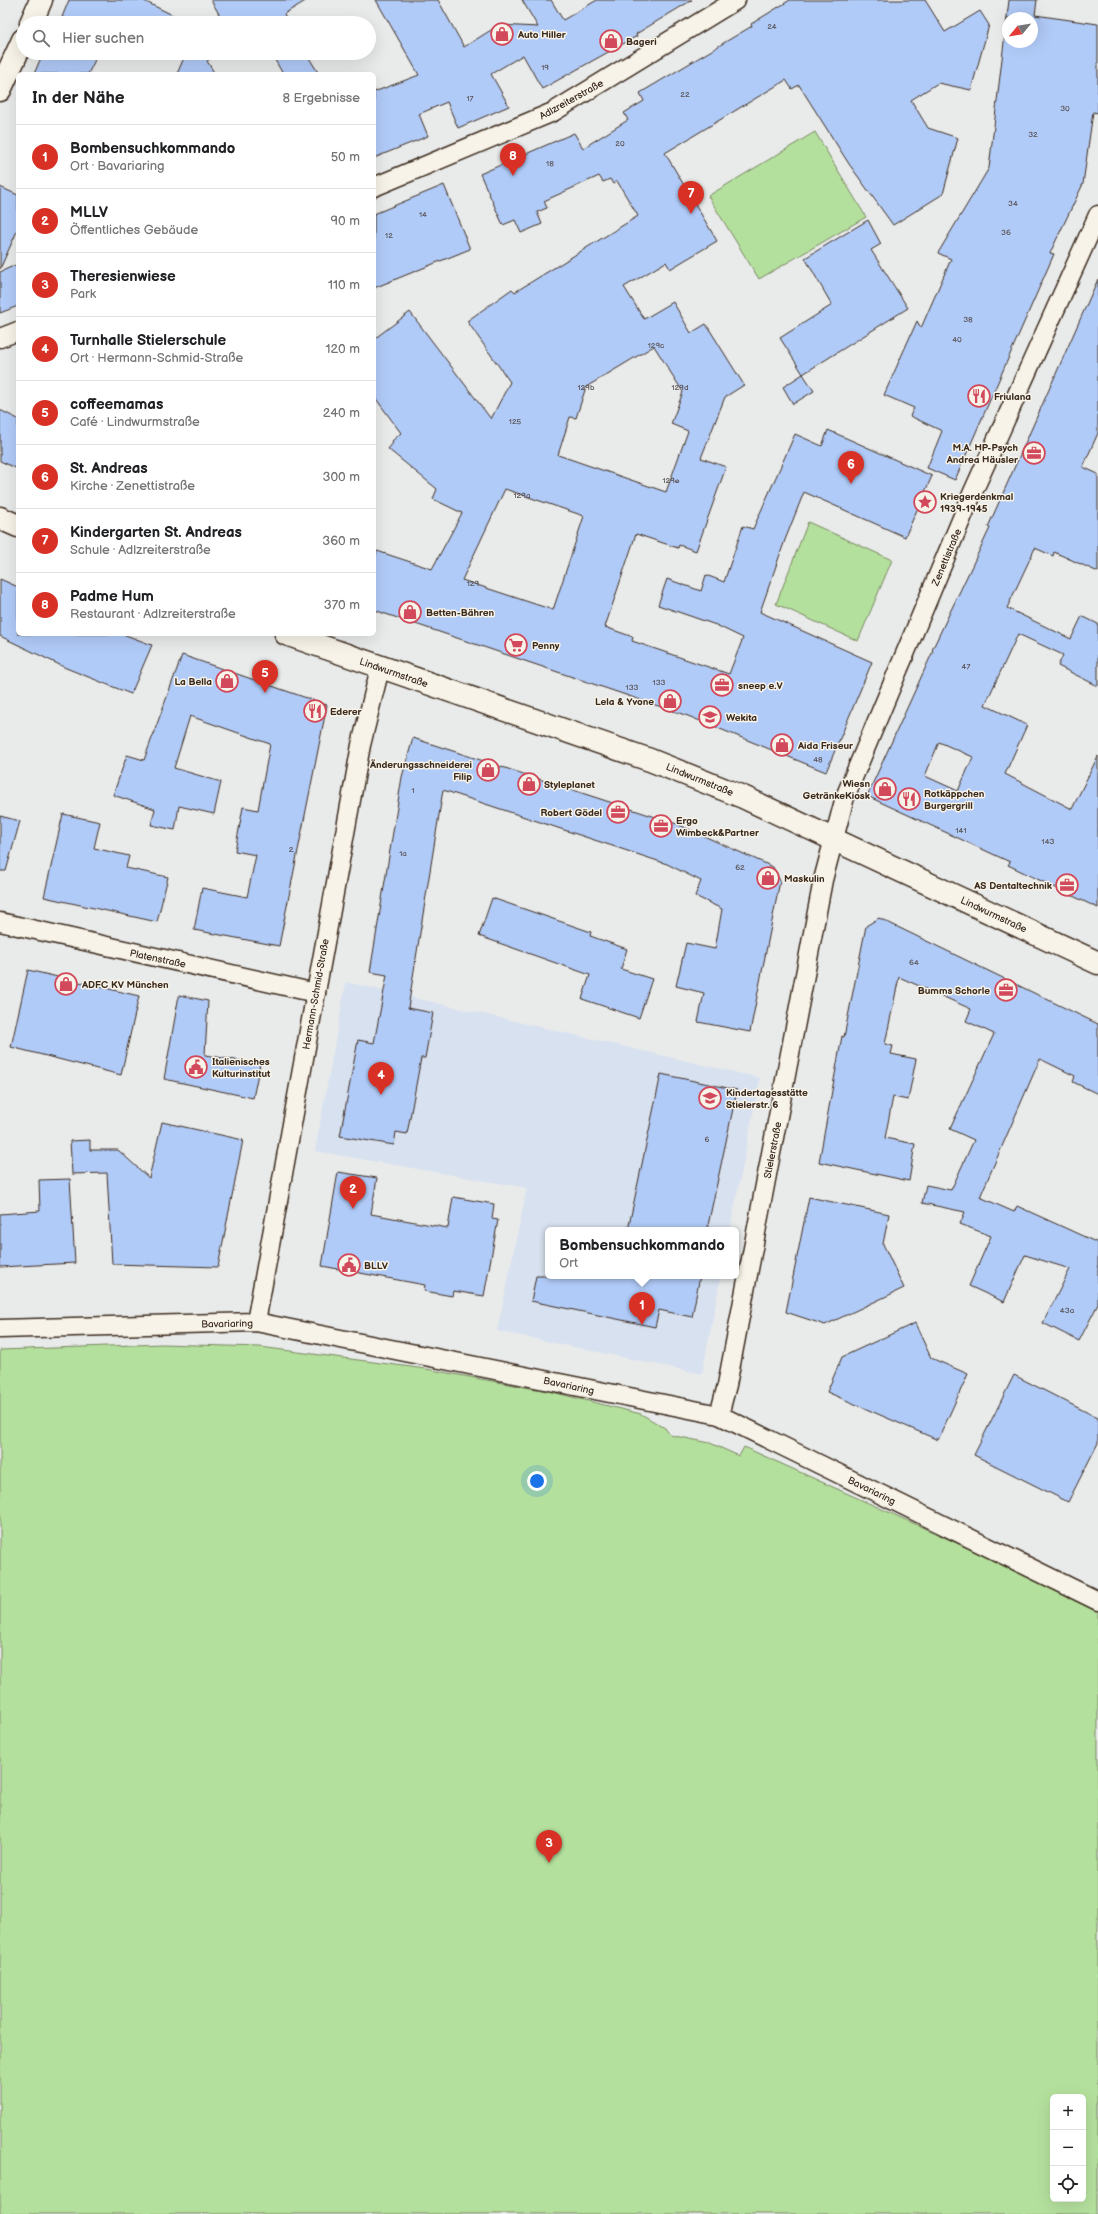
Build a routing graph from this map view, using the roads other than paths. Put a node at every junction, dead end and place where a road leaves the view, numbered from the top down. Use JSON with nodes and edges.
{"nodes":[{"id":1,"x":41,"y":0,"type":"edge"},
{"id":2,"x":736,"y":0,"type":"edge"},
{"id":3,"x":33,"y":16,"type":"edge"},
{"id":4,"x":16,"y":55,"type":"edge"},
{"id":5,"x":0,"y":90,"type":"edge"},
{"id":6,"x":376,"y":186,"type":"edge"},
{"id":7,"x":1098,"y":215,"type":"edge"},
{"id":8,"x":16,"y":332,"type":"edge"},
{"id":9,"x":0,"y":338,"type":"edge"},
{"id":10,"x":0,"y":518,"type":"edge"},
{"id":11,"x":16,"y":525,"type":"edge"},
{"id":12,"x":292,"y":636,"type":"edge"},
{"id":13,"x":380,"y":668,"type":"junction"},
{"id":14,"x":834,"y":838,"type":"junction"},
{"id":15,"x":0,"y":922,"type":"edge"},
{"id":16,"x":1098,"y":964,"type":"edge"},
{"id":17,"x":316,"y":993,"type":"junction"},
{"id":18,"x":256,"y":1322,"type":"junction"},
{"id":19,"x":0,"y":1329,"type":"edge"},
{"id":20,"x":719,"y":1415,"type":"junction"},
{"id":21,"x":1098,"y":1600,"type":"edge"}],
"edges":[{"from":1,"to":3,"type":"main road"},
{"from":2,"to":6,"type":"street","name":"Adlzreiterstraße"},
{"from":4,"to":5,"type":"main road"},
{"from":7,"to":14,"type":"street","name":"Zenettistraße"},
{"from":8,"to":9,"type":"street"},
{"from":10,"to":11,"type":"main road"},
{"from":12,"to":13,"type":"main road","name":"Lindwurmstraße"},
{"from":13,"to":14,"type":"main road","name":"Lindwurmstraße"},
{"from":13,"to":17,"type":"street","name":"Hermann-Schmid-Straße"},
{"from":14,"to":16,"type":"main road","name":"Lindwurmstraße"},
{"from":14,"to":20,"type":"street","name":"Stielerstraße"},
{"from":15,"to":17,"type":"street","name":"Platenstraße"},
{"from":17,"to":18,"type":"street","name":"Hermann-Schmid-Straße"},
{"from":18,"to":19,"type":"street","name":"Bavariaring"},
{"from":18,"to":20,"type":"street","name":"Bavariaring"},
{"from":20,"to":21,"type":"street","name":"Bavariaring"}]}
